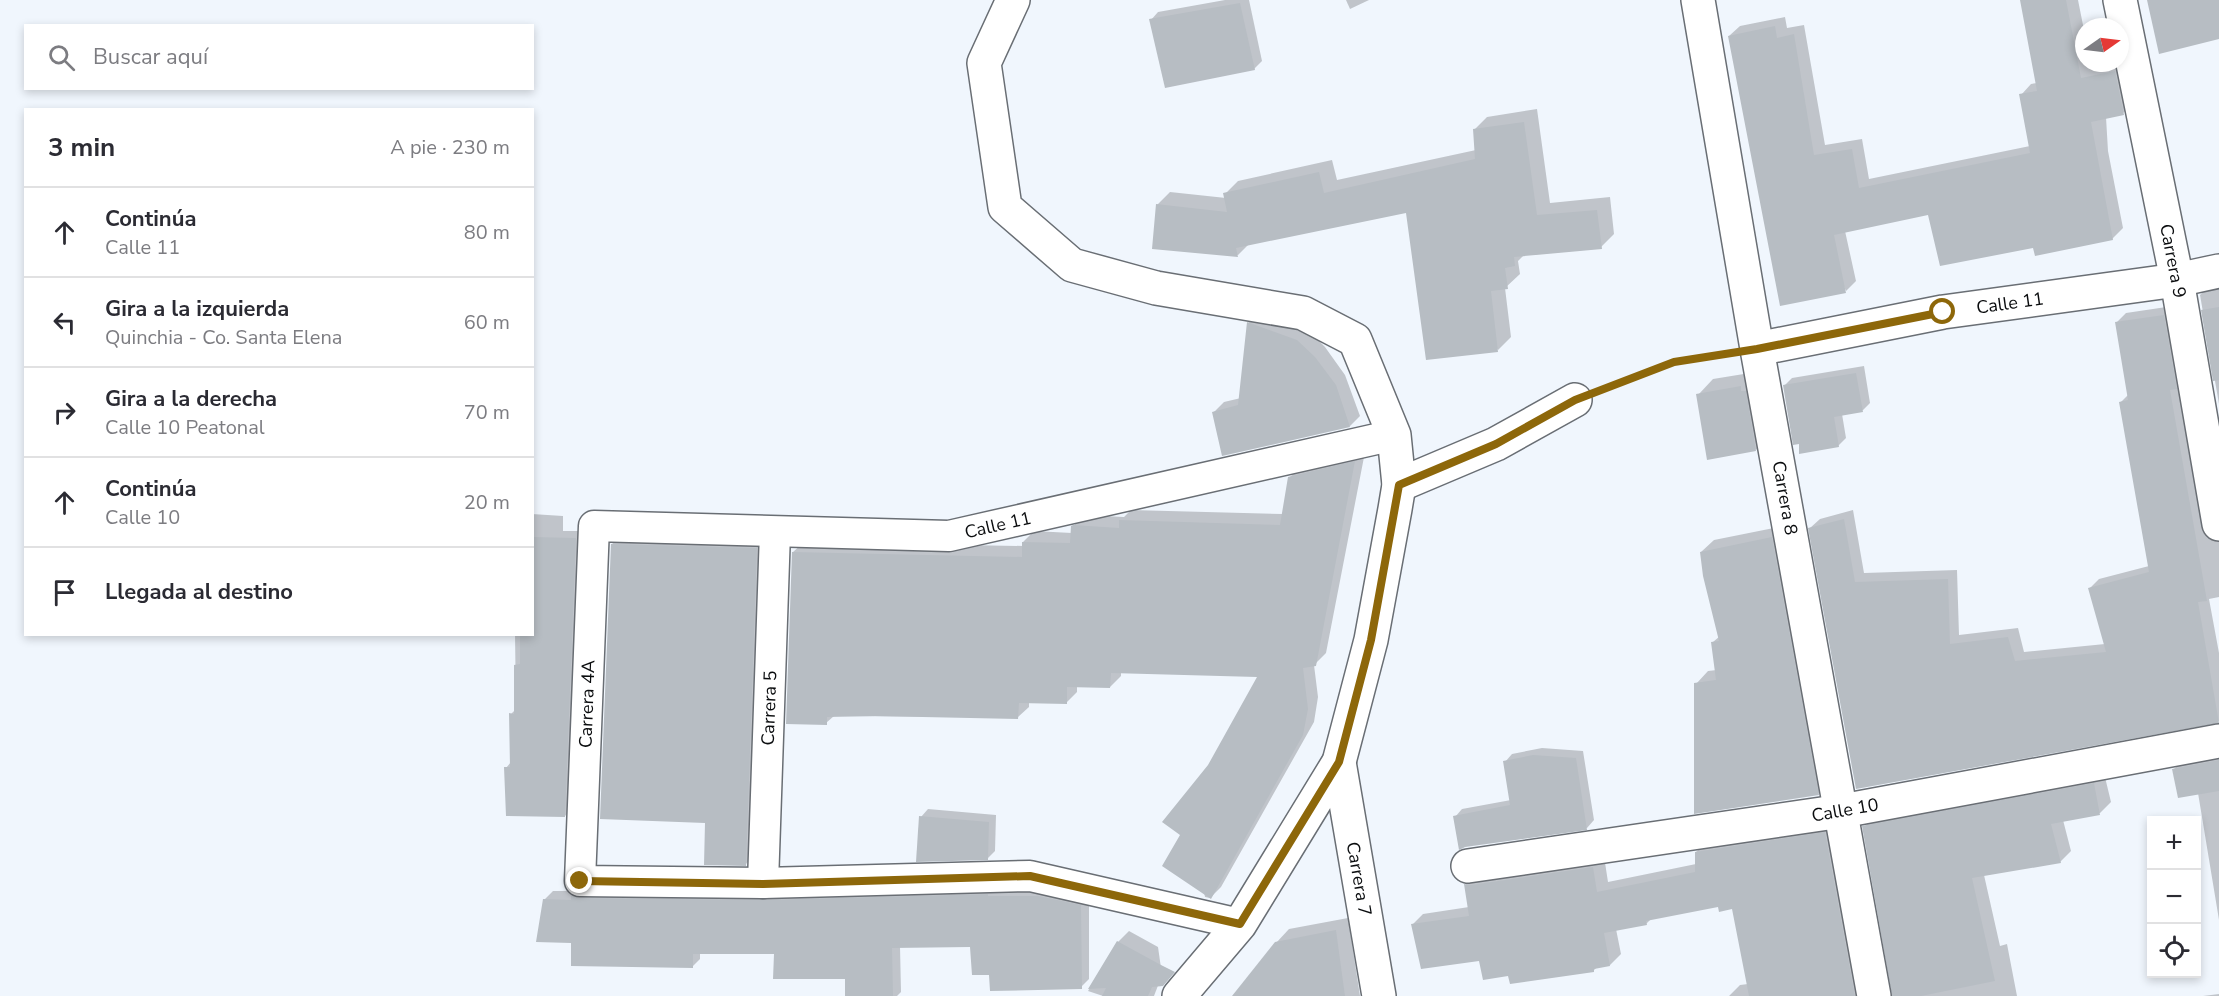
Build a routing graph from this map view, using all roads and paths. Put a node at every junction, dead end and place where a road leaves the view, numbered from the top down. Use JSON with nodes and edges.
{"nodes":[{"id":1,"x":1013,"y":0,"type":"edge"},
{"id":2,"x":1698,"y":0,"type":"edge"},
{"id":3,"x":2120,"y":0,"type":"edge"},
{"id":4,"x":2219,"y":271,"type":"edge"},
{"id":5,"x":2177,"y":280,"type":"junction"},
{"id":6,"x":1757,"y":349,"type":"junction"},
{"id":7,"x":1575,"y":400,"type":"joint"},
{"id":8,"x":1394,"y":435,"type":"junction"},
{"id":9,"x":1399,"y":485,"type":"junction"},
{"id":10,"x":2219,"y":524,"type":"edge"},
{"id":11,"x":594,"y":526,"type":"joint"},
{"id":12,"x":775,"y":532,"type":"junction"},
{"id":13,"x":2219,"y":741,"type":"edge"},
{"id":14,"x":1339,"y":762,"type":"junction"},
{"id":15,"x":1842,"y":811,"type":"junction"},
{"id":16,"x":1468,"y":866,"type":"dead end"},
{"id":17,"x":763,"y":884,"type":"junction"},
{"id":18,"x":1240,"y":924,"type":"junction"},
{"id":19,"x":1179,"y":996,"type":"edge"},
{"id":20,"x":1379,"y":996,"type":"edge"},
{"id":21,"x":1874,"y":996,"type":"edge"}],
"edges":[{"from":1,"to":8,"type":"street"},
{"from":2,"to":6,"type":"street","name":"Carrera 8"},
{"from":3,"to":5,"type":"street","name":"Carrera 9"},
{"from":4,"to":5,"type":"street","name":"Calle 11"},
{"from":5,"to":6,"type":"street","name":"Calle 11"},
{"from":5,"to":10,"type":"street","name":"Carrera 9"},
{"from":6,"to":7,"type":"path"},
{"from":6,"to":15,"type":"street","name":"Carrera 8"},
{"from":7,"to":9,"type":"street"},
{"from":8,"to":9,"type":"street"},
{"from":8,"to":12,"type":"lane","name":"Calle 11"},
{"from":9,"to":14,"type":"street"},
{"from":11,"to":12,"type":"lane","name":"Calle 11"},
{"from":11,"to":17,"type":"lane","name":"Carrera 4A"},
{"from":12,"to":17,"type":"lane","name":"Carrera 5"},
{"from":13,"to":15,"type":"street","name":"Calle 10"},
{"from":14,"to":18,"type":"street"},
{"from":14,"to":20,"type":"street","name":"Carrera 7"},
{"from":15,"to":16,"type":"street","name":"Calle 10"},
{"from":15,"to":21,"type":"street","name":"Carrera 8"},
{"from":17,"to":18,"type":"lane"},
{"from":18,"to":19,"type":"street"}]}
